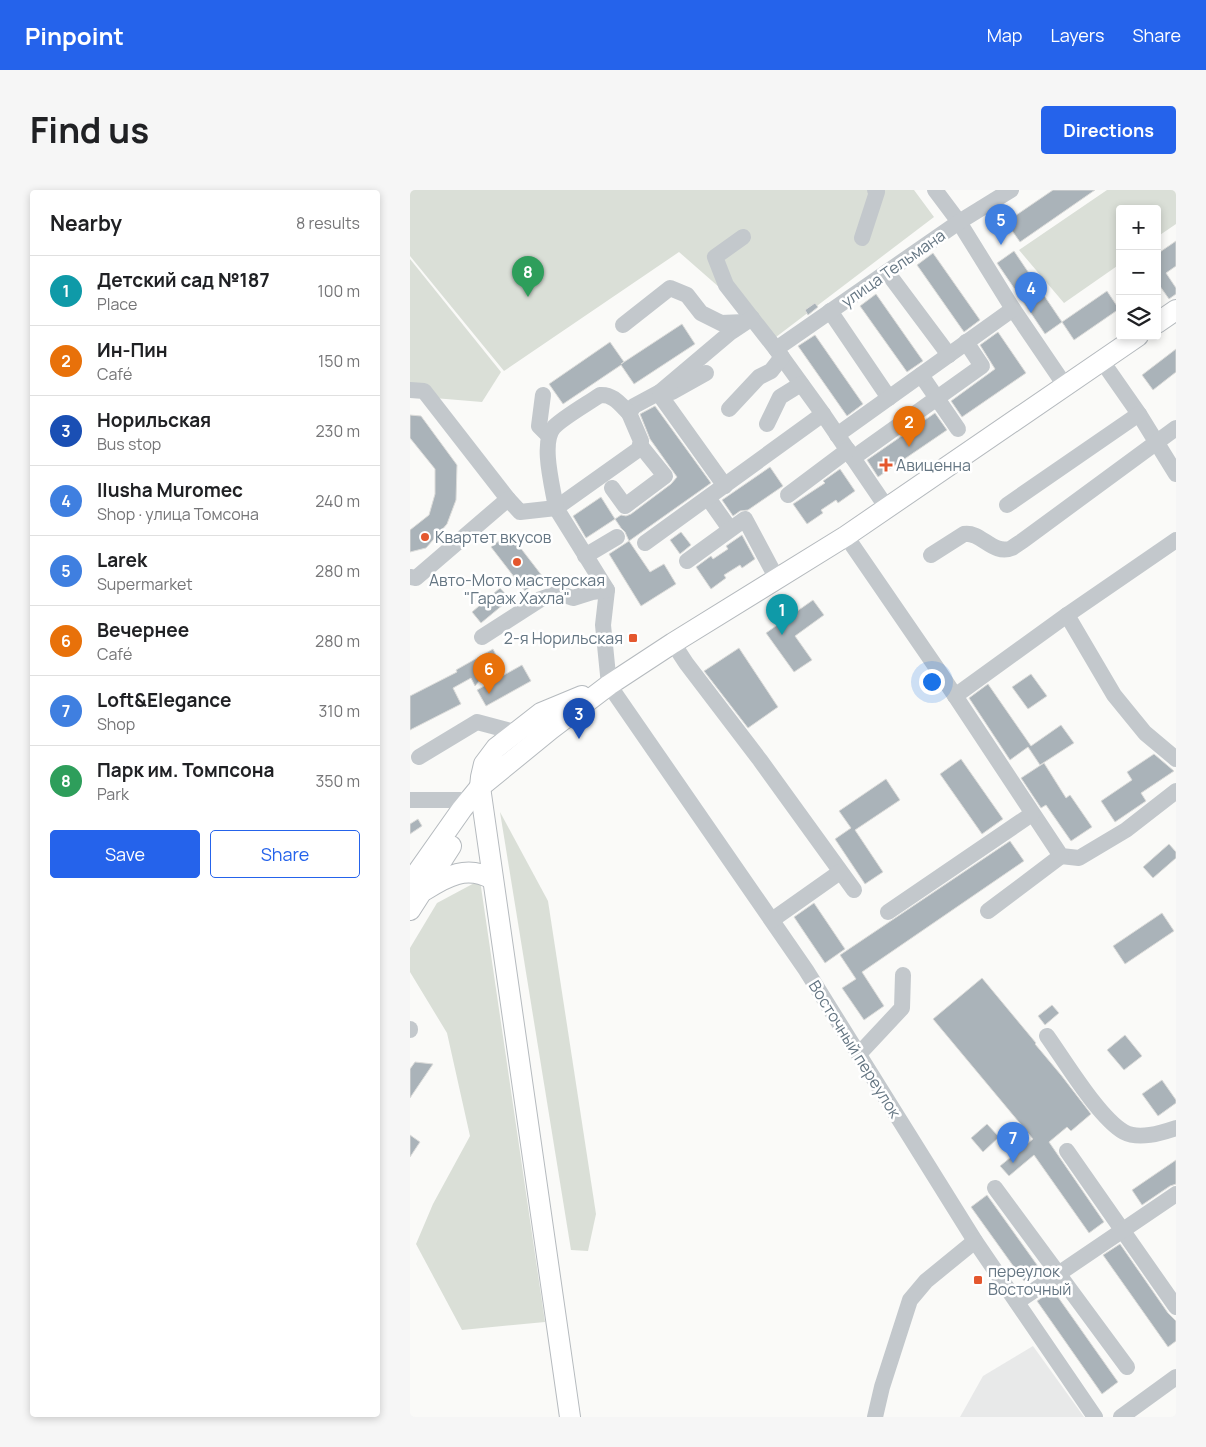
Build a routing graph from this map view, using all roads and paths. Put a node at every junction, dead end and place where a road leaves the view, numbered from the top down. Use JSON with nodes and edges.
{"nodes":[{"id":1,"x":876,"y":190,"type":"edge"},
{"id":2,"x":934,"y":190,"type":"edge"},
{"id":3,"x":1010,"y":190,"type":"edge"},
{"id":4,"x":959,"y":222,"type":"junction"},
{"id":5,"x":743,"y":237,"type":"dead end"},
{"id":6,"x":862,"y":238,"type":"dead end"},
{"id":7,"x":888,"y":272,"type":"junction"},
{"id":8,"x":1013,"y":309,"type":"junction"},
{"id":9,"x":1176,"y":310,"type":"edge"},
{"id":10,"x":830,"y":311,"type":"junction"},
{"id":11,"x":748,"y":320,"type":"junction"},
{"id":12,"x":1161,"y":320,"type":"edge"},
{"id":13,"x":622,"y":325,"type":"dead end"},
{"id":14,"x":1132,"y":340,"type":"edge"},
{"id":15,"x":966,"y":342,"type":"junction"},
{"id":16,"x":779,"y":353,"type":"junction"},
{"id":17,"x":949,"y":355,"type":"junction"},
{"id":18,"x":1102,"y":361,"type":"junction"},
{"id":19,"x":706,"y":373,"type":"dead end"},
{"id":20,"x":921,"y":375,"type":"junction"},
{"id":21,"x":802,"y":384,"type":"junction"},
{"id":22,"x":1066,"y":387,"type":"junction"},
{"id":23,"x":410,"y":390,"type":"edge"},
{"id":24,"x":543,"y":395,"type":"dead end"},
{"id":25,"x":661,"y":395,"type":"junction"},
{"id":26,"x":889,"y":398,"type":"junction"},
{"id":27,"x":937,"y":398,"type":"junction"},
{"id":28,"x":729,"y":409,"type":"dead end"},
{"id":29,"x":630,"y":413,"type":"junction"},
{"id":30,"x":824,"y":414,"type":"junction"},
{"id":31,"x":1138,"y":414,"type":"junction"},
{"id":32,"x":767,"y":424,"type":"dead end"},
{"id":33,"x":1176,"y":428,"type":"edge"},
{"id":34,"x":958,"y":429,"type":"dead end"},
{"id":35,"x":837,"y":435,"type":"junction"},
{"id":36,"x":549,"y":436,"type":"junction"},
{"id":37,"x":1157,"y":443,"type":"junction"},
{"id":38,"x":640,"y":445,"type":"junction"},
{"id":39,"x":850,"y":454,"type":"junction"},
{"id":40,"x":1176,"y":474,"type":"edge"},
{"id":41,"x":725,"y":486,"type":"junction"},
{"id":42,"x":612,"y":488,"type":"dead end"},
{"id":43,"x":788,"y":495,"type":"dead end"},
{"id":44,"x":708,"y":498,"type":"junction"},
{"id":45,"x":508,"y":499,"type":"junction"},
{"id":46,"x":1007,"y":505,"type":"dead end"},
{"id":47,"x":556,"y":508,"type":"junction"},
{"id":48,"x":887,"y":508,"type":"junction"},
{"id":49,"x":730,"y":529,"type":"junction"},
{"id":50,"x":846,"y":536,"type":"junction"},
{"id":51,"x":617,"y":537,"type":"dead end"},
{"id":52,"x":1176,"y":540,"type":"edge"},
{"id":53,"x":645,"y":543,"type":"dead end"},
{"id":54,"x":931,"y":555,"type":"dead end"},
{"id":55,"x":585,"y":556,"type":"junction"},
{"id":56,"x":687,"y":561,"type":"dead end"},
{"id":57,"x":410,"y":577,"type":"edge"},
{"id":58,"x":777,"y":579,"type":"junction"},
{"id":59,"x":607,"y":590,"type":"junction"},
{"id":60,"x":1067,"y":615,"type":"junction"},
{"id":61,"x":482,"y":637,"type":"dead end"},
{"id":62,"x":673,"y":643,"type":"junction"},
{"id":63,"x":609,"y":685,"type":"junction"},
{"id":64,"x":955,"y":696,"type":"junction"},
{"id":65,"x":515,"y":732,"type":"junction"},
{"id":66,"x":419,"y":757,"type":"dead end"},
{"id":67,"x":1176,"y":759,"type":"edge"},
{"id":68,"x":1176,"y":791,"type":"edge"},
{"id":69,"x":475,"y":793,"type":"junction"},
{"id":70,"x":410,"y":800,"type":"edge"},
{"id":71,"x":1032,"y":814,"type":"junction"},
{"id":72,"x":1061,"y":856,"type":"junction"},
{"id":73,"x":840,"y":872,"type":"junction"},
{"id":74,"x":492,"y":879,"type":"junction"},
{"id":75,"x":416,"y":888,"type":"edge"},
{"id":76,"x":854,"y":890,"type":"dead end"},
{"id":77,"x":410,"y":910,"type":"edge"},
{"id":78,"x":988,"y":911,"type":"dead end"},
{"id":79,"x":888,"y":912,"type":"dead end"},
{"id":80,"x":772,"y":920,"type":"junction"},
{"id":81,"x":902,"y":975,"type":"dead end"},
{"id":82,"x":1047,"y":1036,"type":"dead end"},
{"id":83,"x":859,"y":1054,"type":"junction"},
{"id":84,"x":1176,"y":1128,"type":"edge"},
{"id":85,"x":1067,"y":1151,"type":"dead end"},
{"id":86,"x":995,"y":1188,"type":"dead end"},
{"id":87,"x":1176,"y":1194,"type":"edge"},
{"id":88,"x":1123,"y":1230,"type":"junction"},
{"id":89,"x":975,"y":1240,"type":"junction"},
{"id":90,"x":1058,"y":1273,"type":"junction"},
{"id":91,"x":1017,"y":1302,"type":"junction"},
{"id":92,"x":1176,"y":1308,"type":"edge"},
{"id":93,"x":1127,"y":1367,"type":"dead end"},
{"id":94,"x":1176,"y":1377,"type":"edge"},
{"id":95,"x":570,"y":1417,"type":"edge"},
{"id":96,"x":875,"y":1417,"type":"edge"},
{"id":97,"x":1095,"y":1417,"type":"edge"},
{"id":98,"x":1121,"y":1417,"type":"edge"}],
"edges":[{"from":1,"to":6,"type":"street"},
{"from":2,"to":4,"type":"street"},
{"from":3,"to":4,"type":"street","name":"улица Тельмана"},
{"from":4,"to":7,"type":"street","name":"улица Тельмана"},
{"from":4,"to":8,"type":"street"},
{"from":5,"to":11,"type":"street"},
{"from":7,"to":10,"type":"street","name":"улица Тельмана"},
{"from":7,"to":17,"type":"street"},
{"from":8,"to":15,"type":"street"},
{"from":8,"to":22,"type":"street"},
{"from":9,"to":12,"type":"main road"},
{"from":10,"to":16,"type":"street","name":"улица Тельмана"},
{"from":10,"to":26,"type":"street"},
{"from":11,"to":13,"type":"street"},
{"from":11,"to":16,"type":"street"},
{"from":11,"to":25,"type":"street"},
{"from":14,"to":18,"type":"main road"},
{"from":15,"to":17,"type":"street"},
{"from":15,"to":27,"type":"street"},
{"from":16,"to":21,"type":"street"},
{"from":16,"to":28,"type":"street","name":"улица Тельмана"},
{"from":17,"to":20,"type":"street"},
{"from":18,"to":22,"type":"main road"},
{"from":18,"to":31,"type":"street"},
{"from":19,"to":25,"type":"street"},
{"from":20,"to":26,"type":"street"},
{"from":20,"to":27,"type":"street"},
{"from":21,"to":30,"type":"street"},
{"from":21,"to":32,"type":"street"},
{"from":22,"to":48,"type":"main road"},
{"from":23,"to":45,"type":"street"},
{"from":24,"to":36,"type":"street"},
{"from":25,"to":29,"type":"street"},
{"from":25,"to":41,"type":"street"},
{"from":26,"to":35,"type":"street"},
{"from":27,"to":34,"type":"street"},
{"from":27,"to":39,"type":"street"},
{"from":29,"to":36,"type":"street"},
{"from":29,"to":38,"type":"street"},
{"from":30,"to":35,"type":"street"},
{"from":30,"to":41,"type":"street"},
{"from":31,"to":37,"type":"street"},
{"from":31,"to":46,"type":"street"},
{"from":33,"to":37,"type":"street"},
{"from":35,"to":39,"type":"street"},
{"from":36,"to":47,"type":"street"},
{"from":37,"to":40,"type":"street"},
{"from":37,"to":54,"type":"street"},
{"from":38,"to":42,"type":"street"},
{"from":38,"to":47,"type":"street"},
{"from":39,"to":43,"type":"street"},
{"from":39,"to":48,"type":"street"},
{"from":41,"to":44,"type":"street"},
{"from":44,"to":49,"type":"street"},
{"from":44,"to":53,"type":"street"},
{"from":45,"to":47,"type":"street"},
{"from":45,"to":57,"type":"street"},
{"from":47,"to":55,"type":"street"},
{"from":48,"to":50,"type":"main road"},
{"from":49,"to":56,"type":"street"},
{"from":49,"to":58,"type":"street"},
{"from":50,"to":58,"type":"main road"},
{"from":50,"to":64,"type":"street"},
{"from":51,"to":55,"type":"street"},
{"from":52,"to":60,"type":"street"},
{"from":55,"to":59,"type":"street"},
{"from":58,"to":62,"type":"main road"},
{"from":59,"to":61,"type":"street"},
{"from":59,"to":63,"type":"street"},
{"from":60,"to":64,"type":"street"},
{"from":60,"to":67,"type":"street"},
{"from":62,"to":63,"type":"main road"},
{"from":62,"to":73,"type":"street"},
{"from":63,"to":65,"type":"main road"},
{"from":63,"to":69,"type":"main road"},
{"from":63,"to":80,"type":"street","name":"Восточный переулок"},
{"from":64,"to":71,"type":"street"},
{"from":65,"to":66,"type":"street"},
{"from":65,"to":69,"type":"main road"},
{"from":68,"to":72,"type":"street"},
{"from":69,"to":70,"type":"street"},
{"from":69,"to":74,"type":"main road"},
{"from":69,"to":75,"type":"main road"},
{"from":71,"to":72,"type":"street"},
{"from":71,"to":79,"type":"street"},
{"from":72,"to":78,"type":"street"},
{"from":73,"to":76,"type":"street"},
{"from":73,"to":80,"type":"street"},
{"from":74,"to":75,"type":"main road"},
{"from":74,"to":95,"type":"main road"},
{"from":75,"to":77,"type":"main road"},
{"from":80,"to":83,"type":"street","name":"Восточный переулок"},
{"from":81,"to":83,"type":"street"},
{"from":82,"to":84,"type":"street"},
{"from":83,"to":89,"type":"street","name":"Восточный переулок"},
{"from":85,"to":88,"type":"street"},
{"from":86,"to":90,"type":"street"},
{"from":87,"to":88,"type":"street"},
{"from":88,"to":90,"type":"street"},
{"from":88,"to":92,"type":"street"},
{"from":89,"to":91,"type":"street","name":"Восточный переулок"},
{"from":89,"to":96,"type":"street"},
{"from":90,"to":91,"type":"street"},
{"from":90,"to":93,"type":"street"},
{"from":91,"to":97,"type":"street","name":"Восточный переулок"},
{"from":94,"to":98,"type":"street"}]}
